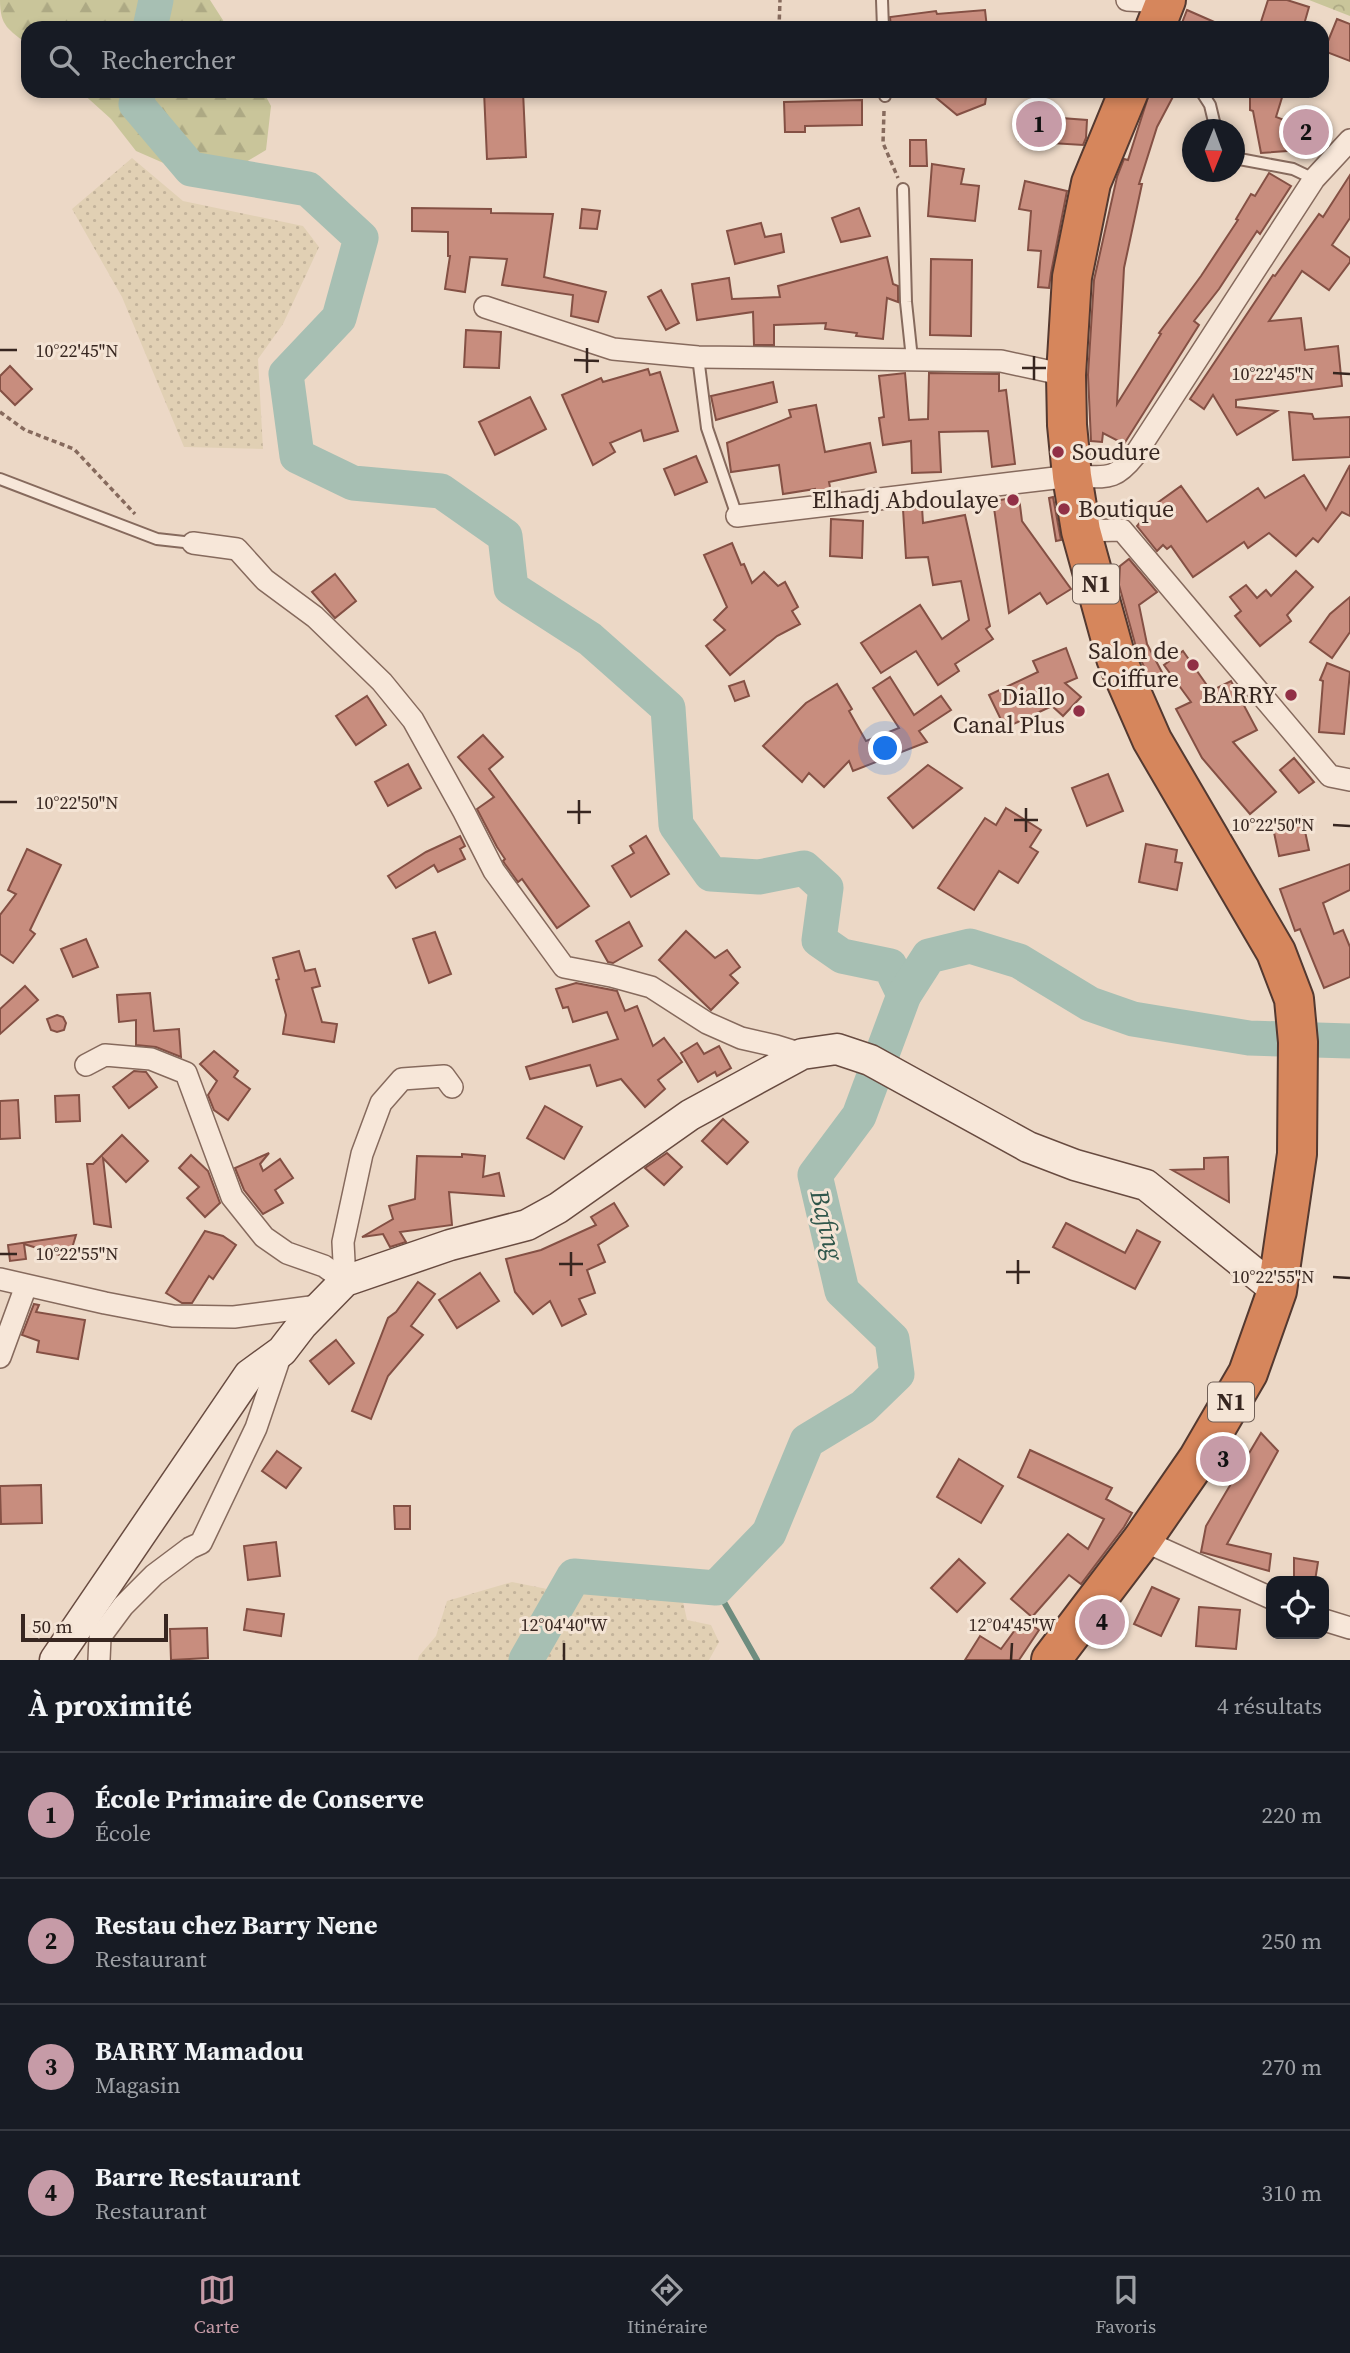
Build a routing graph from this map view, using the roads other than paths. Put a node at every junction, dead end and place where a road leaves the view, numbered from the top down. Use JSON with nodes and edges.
{"nodes":[{"id":1,"x":882,"y":0,"type":"edge"},
{"id":2,"x":1127,"y":0,"type":"edge"},
{"id":3,"x":1162,"y":10,"type":"edge"},
{"id":4,"x":883,"y":21,"type":"edge"},
{"id":5,"x":1126,"y":98,"type":"edge"},
{"id":6,"x":1206,"y":98,"type":"edge"},
{"id":7,"x":1213,"y":119,"type":"edge"},
{"id":8,"x":1350,"y":140,"type":"edge"},
{"id":9,"x":1245,"y":160,"type":"edge"},
{"id":10,"x":1314,"y":179,"type":"junction"},
{"id":11,"x":903,"y":189,"type":"road end"},
{"id":12,"x":485,"y":307,"type":"dead end"},
{"id":13,"x":698,"y":357,"type":"junction"},
{"id":14,"x":912,"y":359,"type":"junction"},
{"id":15,"x":1066,"y":375,"type":"junction"},
{"id":16,"x":1072,"y":476,"type":"junction"},
{"id":17,"x":0,"y":480,"type":"edge"},
{"id":18,"x":737,"y":516,"type":"joint"},
{"id":19,"x":1081,"y":531,"type":"junction"},
{"id":20,"x":192,"y":543,"type":"joint"},
{"id":21,"x":1340,"y":778,"type":"edge"},
{"id":22,"x":1350,"y":799,"type":"edge"},
{"id":23,"x":802,"y":1054,"type":"junction"},
{"id":24,"x":86,"y":1065,"type":"dead end"},
{"id":25,"x":452,"y":1087,"type":"dead end"},
{"id":26,"x":0,"y":1279,"type":"edge"},
{"id":27,"x":345,"y":1281,"type":"junction"},
{"id":28,"x":26,"y":1286,"type":"junction"},
{"id":29,"x":1277,"y":1290,"type":"junction"},
{"id":30,"x":318,"y":1306,"type":"junction"},
{"id":31,"x":282,"y":1351,"type":"junction"},
{"id":32,"x":0,"y":1357,"type":"edge"},
{"id":33,"x":1142,"y":1540,"type":"junction"},
{"id":34,"x":1266,"y":1596,"type":"edge"},
{"id":35,"x":1329,"y":1622,"type":"edge"},
{"id":36,"x":1350,"y":1628,"type":"edge"},
{"id":37,"x":55,"y":1660,"type":"edge"},
{"id":38,"x":99,"y":1660,"type":"edge"},
{"id":39,"x":1051,"y":1660,"type":"edge"}],
"edges":[{"from":1,"to":4,"type":"lane"},
{"from":2,"to":3,"type":"street"},
{"from":5,"to":15,"type":"highway","number":"N1"},
{"from":6,"to":7,"type":"lane"},
{"from":8,"to":10,"type":"street"},
{"from":9,"to":10,"type":"lane"},
{"from":10,"to":16,"type":"street"},
{"from":11,"to":14,"type":"lane"},
{"from":12,"to":13,"type":"street"},
{"from":13,"to":14,"type":"street"},
{"from":13,"to":18,"type":"lane"},
{"from":14,"to":15,"type":"street"},
{"from":15,"to":16,"type":"highway","number":"N1"},
{"from":16,"to":18,"type":"street"},
{"from":16,"to":19,"type":"highway","number":"N1"},
{"from":17,"to":20,"type":"lane"},
{"from":19,"to":21,"type":"street"},
{"from":19,"to":29,"type":"highway","number":"N1"},
{"from":20,"to":23,"type":"street"},
{"from":21,"to":22,"type":"street"},
{"from":23,"to":27,"type":"main road"},
{"from":23,"to":29,"type":"main road"},
{"from":24,"to":27,"type":"street"},
{"from":25,"to":27,"type":"street"},
{"from":26,"to":28,"type":"street"},
{"from":27,"to":30,"type":"main road"},
{"from":28,"to":30,"type":"street"},
{"from":28,"to":32,"type":"street"},
{"from":29,"to":33,"type":"highway","number":"N1"},
{"from":30,"to":31,"type":"main road"},
{"from":31,"to":37,"type":"main road"},
{"from":31,"to":38,"type":"street"},
{"from":33,"to":34,"type":"street"},
{"from":33,"to":39,"type":"highway","number":"N1"},
{"from":35,"to":36,"type":"street"}]}
